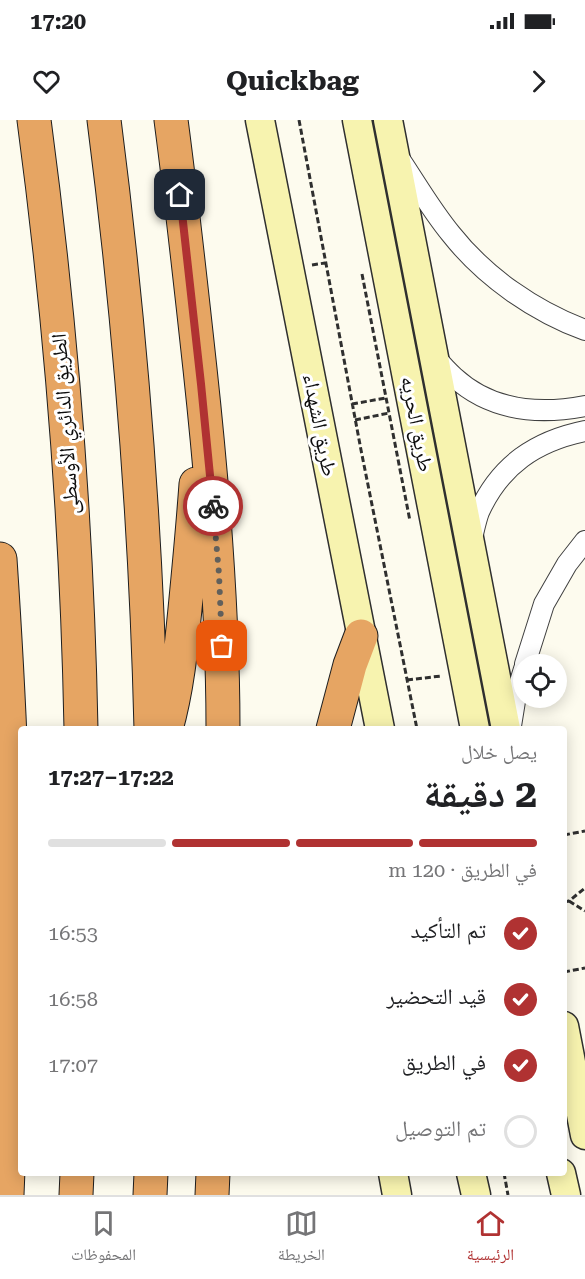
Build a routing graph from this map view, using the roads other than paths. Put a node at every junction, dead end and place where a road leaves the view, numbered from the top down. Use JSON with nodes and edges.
{"nodes":[{"id":1,"x":34,"y":120,"type":"edge"},
{"id":2,"x":105,"y":120,"type":"edge"},
{"id":3,"x":171,"y":120,"type":"edge"},
{"id":4,"x":260,"y":120,"type":"edge"},
{"id":5,"x":357,"y":120,"type":"edge"},
{"id":6,"x":388,"y":120,"type":"edge"},
{"id":7,"x":395,"y":152,"type":"junction"},
{"id":8,"x":365,"y":158,"type":"junction"},
{"id":9,"x":585,"y":330,"type":"edge"},
{"id":10,"x":435,"y":357,"type":"junction"},
{"id":11,"x":201,"y":384,"type":"junction"},
{"id":12,"x":585,"y":406,"type":"edge"},
{"id":13,"x":585,"y":432,"type":"edge"},
{"id":14,"x":585,"y":541,"type":"edge"},
{"id":15,"x":471,"y":544,"type":"junction"},
{"id":16,"x":0,"y":560,"type":"edge"},
{"id":17,"x":361,"y":636,"type":"junction"},
{"id":18,"x":528,"y":654,"type":"edge"},
{"id":19,"x":513,"y":708,"type":"edge"},
{"id":20,"x":81,"y":726,"type":"edge"},
{"id":21,"x":152,"y":726,"type":"edge"},
{"id":22,"x":167,"y":726,"type":"edge"},
{"id":23,"x":223,"y":726,"type":"edge"},
{"id":24,"x":334,"y":726,"type":"edge"},
{"id":25,"x":379,"y":726,"type":"edge"},
{"id":26,"x":475,"y":726,"type":"edge"},
{"id":27,"x":508,"y":726,"type":"edge"},
{"id":28,"x":510,"y":726,"type":"edge"},
{"id":29,"x":567,"y":1042,"type":"edge"},
{"id":30,"x":585,"y":1135,"type":"edge"},
{"id":31,"x":77,"y":1176,"type":"edge"},
{"id":32,"x":151,"y":1176,"type":"edge"},
{"id":33,"x":213,"y":1176,"type":"edge"},
{"id":34,"x":394,"y":1176,"type":"edge"},
{"id":35,"x":472,"y":1176,"type":"edge"},
{"id":36,"x":562,"y":1176,"type":"edge"},
{"id":37,"x":7,"y":1195,"type":"edge"},
{"id":38,"x":76,"y":1195,"type":"edge"},
{"id":39,"x":150,"y":1195,"type":"edge"},
{"id":40,"x":212,"y":1195,"type":"edge"},
{"id":41,"x":397,"y":1195,"type":"edge"},
{"id":42,"x":476,"y":1195,"type":"edge"},
{"id":43,"x":566,"y":1195,"type":"edge"}],
"edges":[{"from":1,"to":20,"type":"highway","name":"الطريق الدائري الأوسطى"},
{"from":2,"to":21,"type":"highway"},
{"from":3,"to":11,"type":"highway"},
{"from":4,"to":17,"type":"street","name":"طريق الشهداء"},
{"from":5,"to":8,"type":"street","name":"طريق الحريه"},
{"from":6,"to":7,"type":"street","name":"طريق الحريه"},
{"from":7,"to":8,"type":"street"},
{"from":7,"to":9,"type":"street"},
{"from":7,"to":10,"type":"street","name":"طريق الحريه"},
{"from":8,"to":26,"type":"street","name":"طريق الحريه"},
{"from":10,"to":12,"type":"street"},
{"from":10,"to":15,"type":"street","name":"طريق الحريه"},
{"from":11,"to":22,"type":"highway"},
{"from":11,"to":23,"type":"highway"},
{"from":13,"to":15,"type":"street"},
{"from":14,"to":18,"type":"street"},
{"from":15,"to":27,"type":"street","name":"طريق الحريه"},
{"from":16,"to":37,"type":"highway"},
{"from":17,"to":24,"type":"highway"},
{"from":17,"to":25,"type":"street","name":"طريق الشهداء"},
{"from":19,"to":28,"type":"street"},
{"from":29,"to":30,"type":"street"},
{"from":31,"to":38,"type":"highway"},
{"from":32,"to":39,"type":"highway"},
{"from":33,"to":40,"type":"highway"},
{"from":34,"to":41,"type":"street"},
{"from":35,"to":42,"type":"street"},
{"from":36,"to":43,"type":"street"}]}
